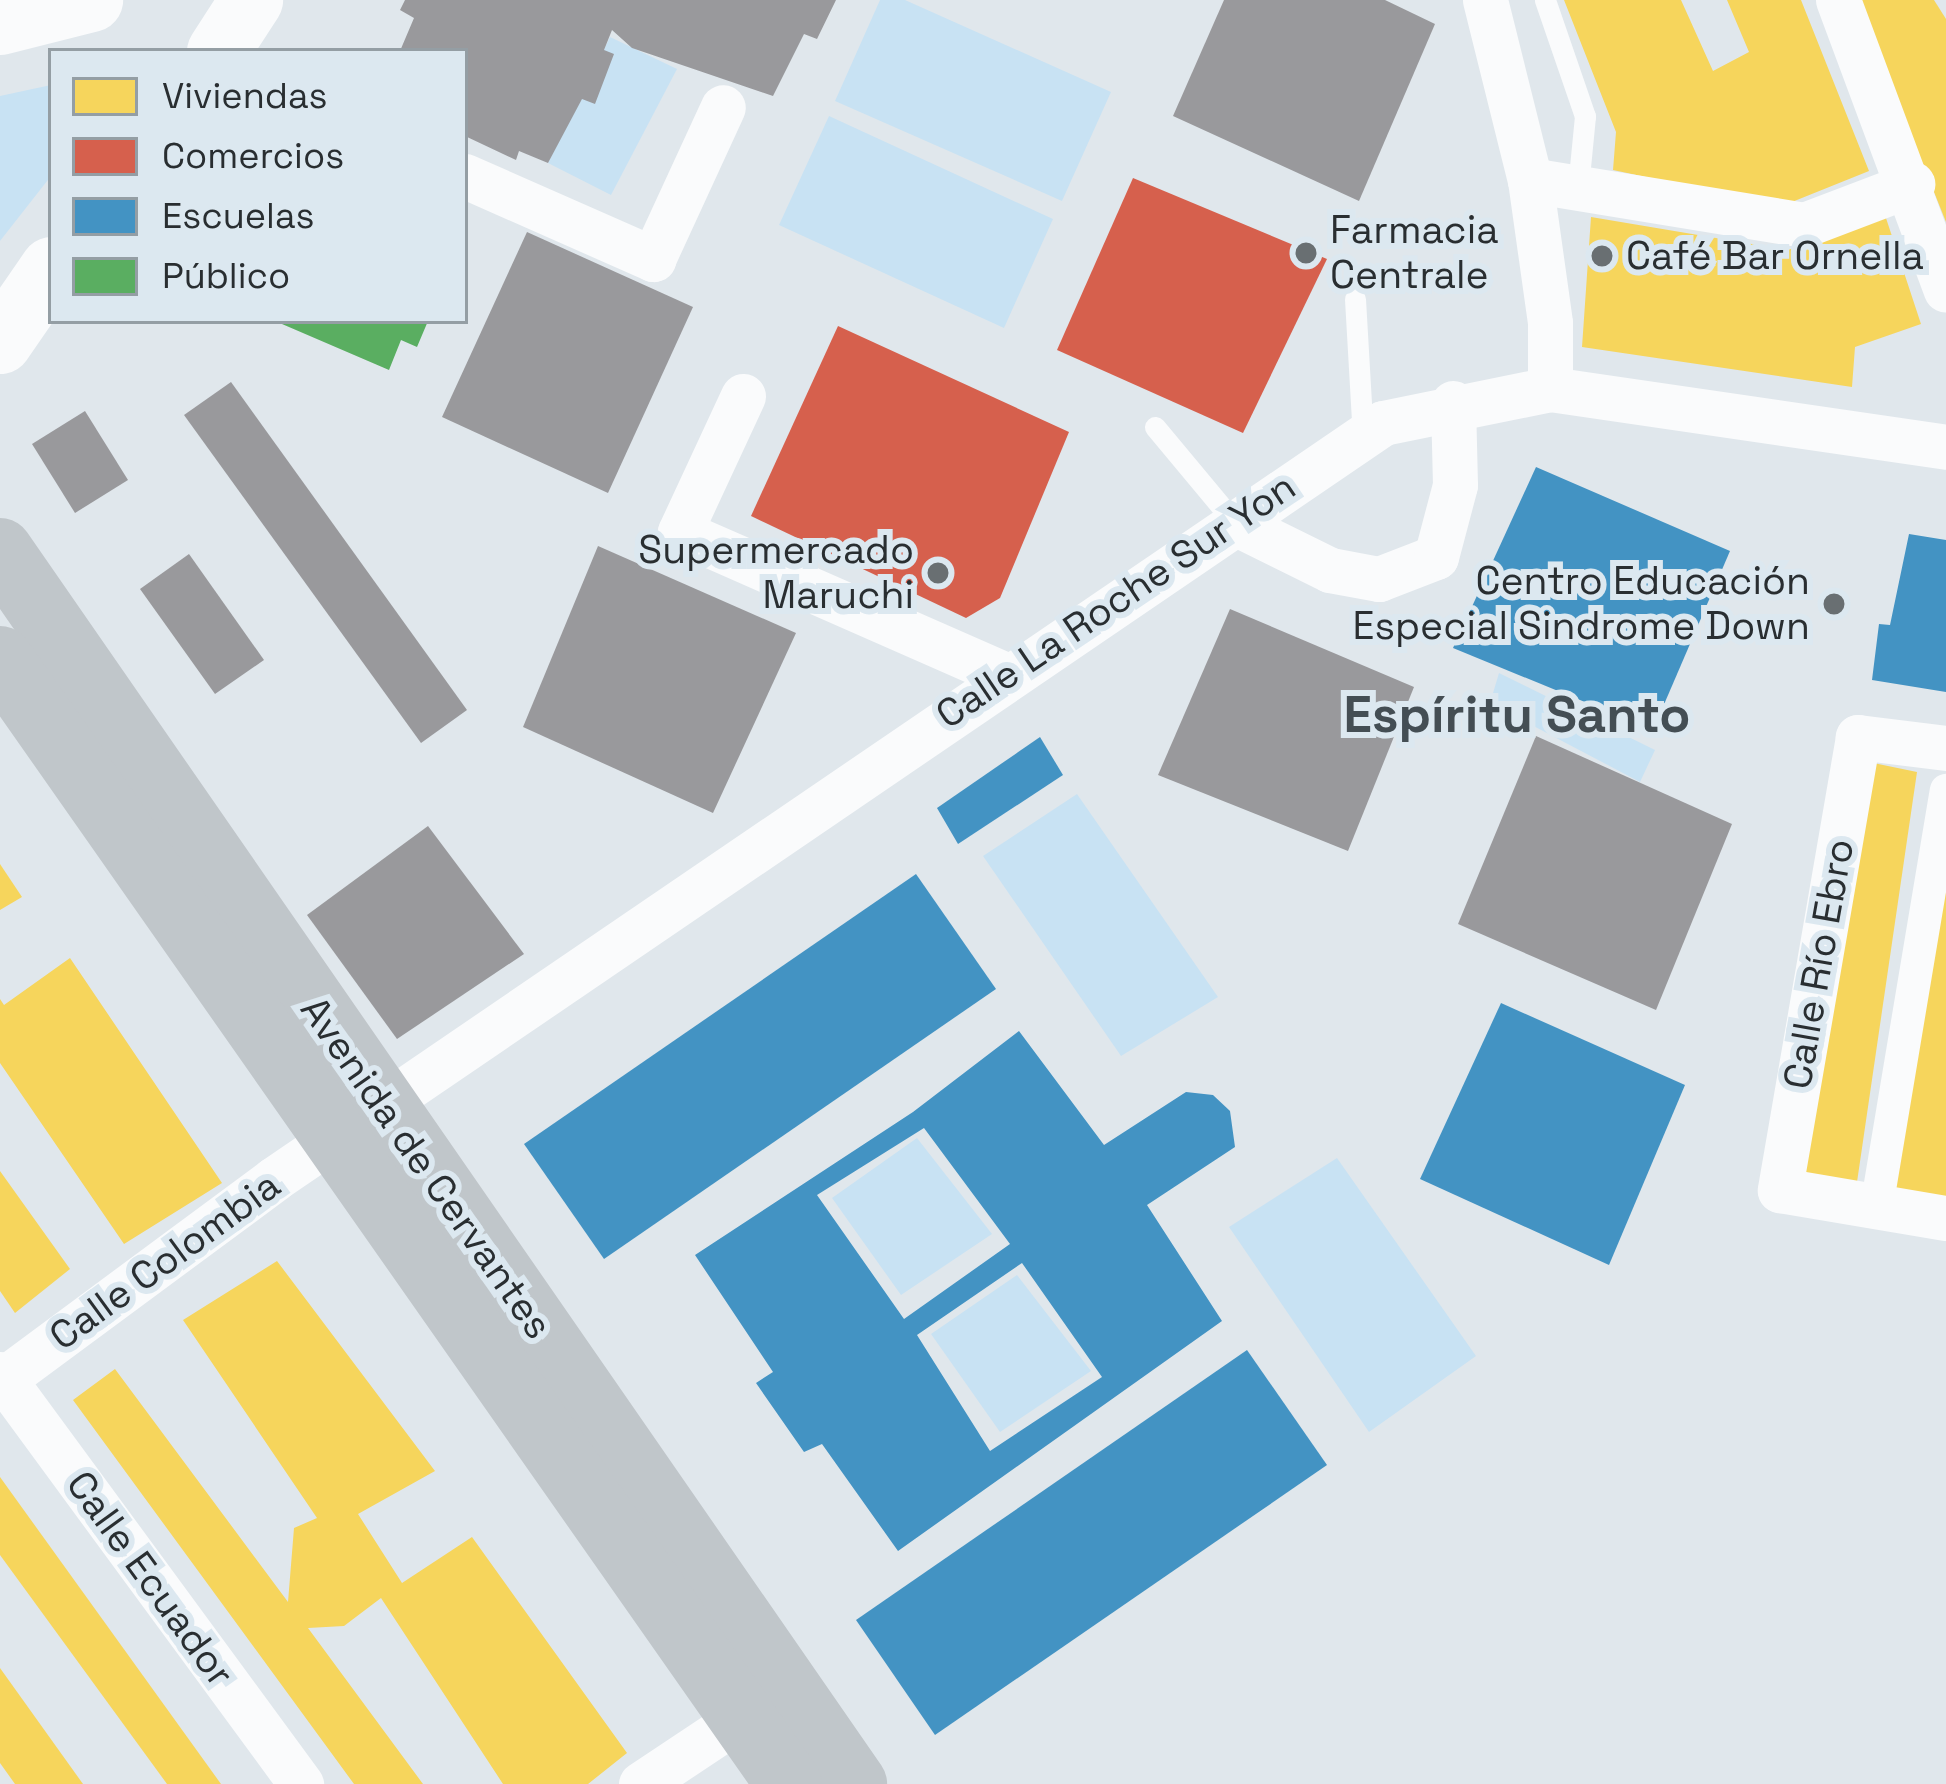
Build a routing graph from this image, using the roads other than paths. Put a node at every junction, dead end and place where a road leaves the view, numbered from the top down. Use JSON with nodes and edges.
{"nodes":[{"id":1,"x":251,"y":0,"type":"edge"},
{"id":2,"x":1485,"y":0,"type":"edge"},
{"id":3,"x":1545,"y":0,"type":"edge"},
{"id":4,"x":1838,"y":0,"type":"edge"},
{"id":5,"x":82,"y":20,"type":"edge"},
{"id":6,"x":0,"y":23,"type":"edge"},
{"id":7,"x":220,"y":48,"type":"edge"},
{"id":8,"x":723,"y":107,"type":"dead end"},
{"id":9,"x":468,"y":177,"type":"edge"},
{"id":10,"x":1530,"y":180,"type":"junction"},
{"id":11,"x":1912,"y":184,"type":"junction"},
{"id":12,"x":1578,"y":187,"type":"junction"},
{"id":13,"x":48,"y":272,"type":"edge"},
{"id":14,"x":1946,"y":290,"type":"edge"},
{"id":15,"x":1355,"y":299,"type":"dead end"},
{"id":16,"x":3,"y":328,"type":"edge"},
{"id":17,"x":1550,"y":389,"type":"junction"},
{"id":18,"x":742,"y":396,"type":"dead end"},
{"id":19,"x":1453,"y":403,"type":"junction"},
{"id":20,"x":1155,"y":427,"type":"dead end"},
{"id":21,"x":1363,"y":436,"type":"junction"},
{"id":22,"x":1946,"y":447,"type":"edge"},
{"id":23,"x":1235,"y":524,"type":"junction"},
{"id":24,"x":0,"y":551,"type":"edge"},
{"id":25,"x":0,"y":659,"type":"edge"},
{"id":26,"x":1006,"y":675,"type":"junction"},
{"id":27,"x":1946,"y":748,"type":"edge"},
{"id":28,"x":1946,"y":790,"type":"edge"},
{"id":29,"x":357,"y":1124,"type":"junction"},
{"id":30,"x":1876,"y":1207,"type":"junction"},
{"id":31,"x":1946,"y":1219,"type":"edge"},
{"id":32,"x":1,"y":1379,"type":"edge"},
{"id":33,"x":745,"y":1715,"type":"junction"},
{"id":34,"x":301,"y":1784,"type":"edge"},
{"id":35,"x":641,"y":1784,"type":"edge"},
{"id":36,"x":789,"y":1784,"type":"edge"},
{"id":37,"x":854,"y":1784,"type":"edge"}],
"edges":[{"from":1,"to":7,"type":"main road"},
{"from":2,"to":10,"type":"street"},
{"from":3,"to":12,"type":"lane"},
{"from":4,"to":11,"type":"street"},
{"from":5,"to":6,"type":"main road"},
{"from":8,"to":9,"type":"street"},
{"from":10,"to":12,"type":"street"},
{"from":10,"to":17,"type":"street"},
{"from":11,"to":12,"type":"street"},
{"from":11,"to":14,"type":"street"},
{"from":13,"to":16,"type":"main road"},
{"from":15,"to":21,"type":"lane"},
{"from":17,"to":19,"type":"street","name":"Calle La Roche Sur Yon"},
{"from":17,"to":22,"type":"street","name":"Calle La Roche Sur Yon"},
{"from":18,"to":26,"type":"street"},
{"from":19,"to":21,"type":"street","name":"Calle La Roche Sur Yon"},
{"from":19,"to":23,"type":"street"},
{"from":20,"to":23,"type":"lane"},
{"from":21,"to":23,"type":"street","name":"Calle La Roche Sur Yon"},
{"from":23,"to":26,"type":"street","name":"Calle La Roche Sur Yon"},
{"from":24,"to":29,"type":"main road","name":"Avenida de Cervantes"},
{"from":25,"to":29,"type":"main road","name":"Avenida de Cervantes"},
{"from":26,"to":29,"type":"street","name":"Calle La Roche Sur Yon"},
{"from":27,"to":30,"type":"street","name":"Calle Río Ebro"},
{"from":28,"to":30,"type":"street"},
{"from":29,"to":32,"type":"street","name":"Calle Colombia"},
{"from":29,"to":33,"type":"main road","name":"Avenida de Cervantes"},
{"from":29,"to":37,"type":"main road","name":"Avenida de Cervantes"},
{"from":30,"to":31,"type":"street"},
{"from":32,"to":34,"type":"street","name":"Calle Ecuador"},
{"from":33,"to":35,"type":"street"},
{"from":33,"to":36,"type":"main road","name":"Avenida de Cervantes"}]}
